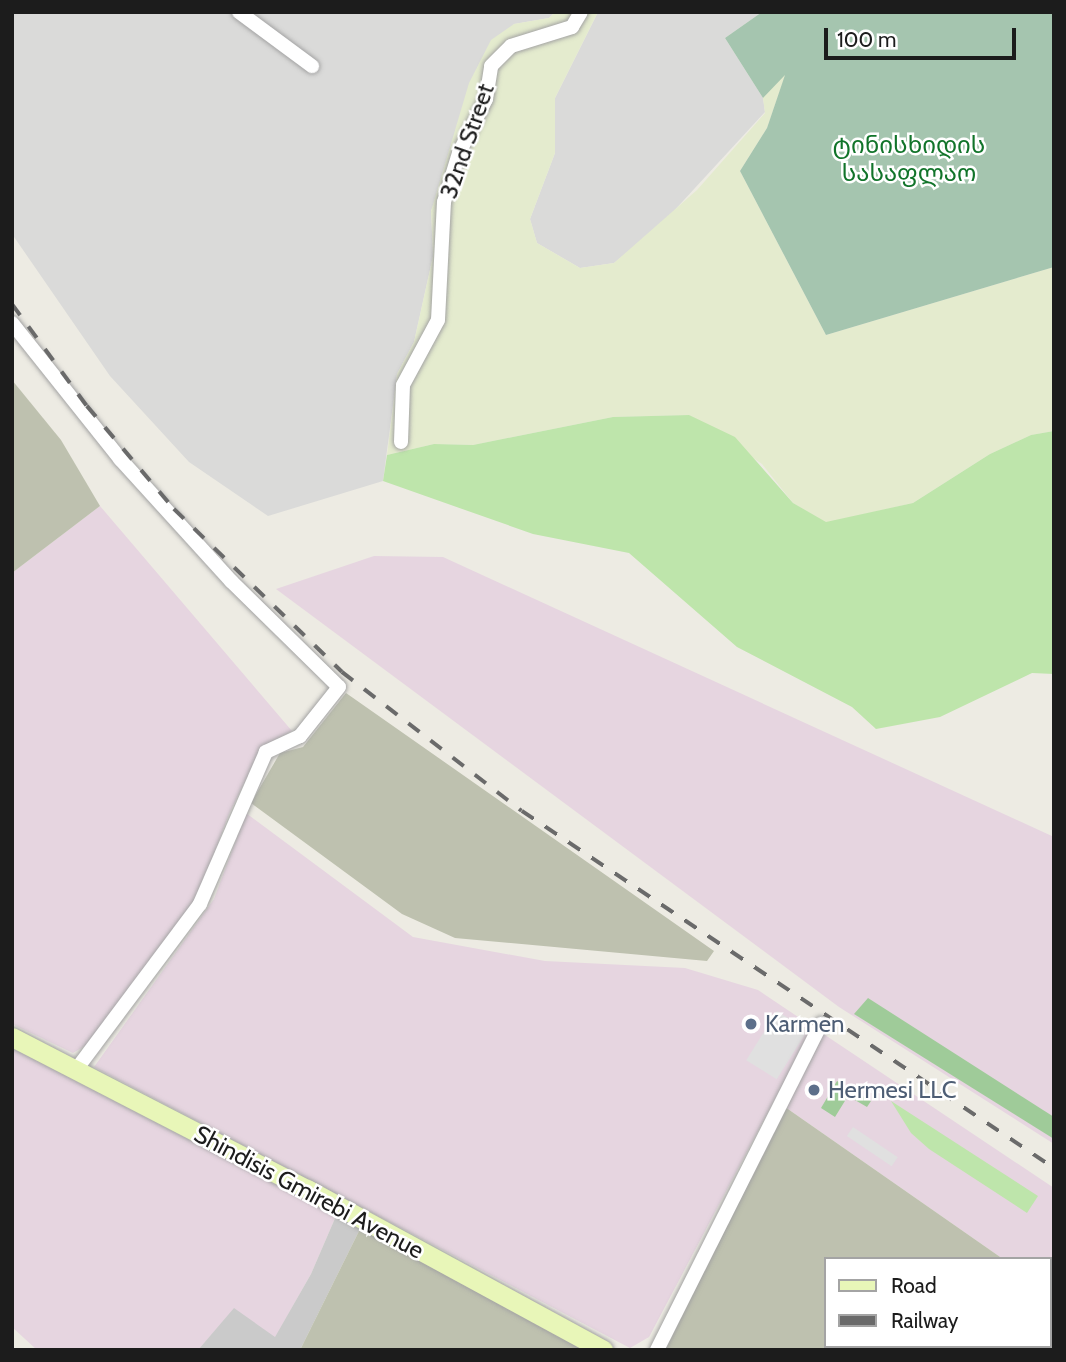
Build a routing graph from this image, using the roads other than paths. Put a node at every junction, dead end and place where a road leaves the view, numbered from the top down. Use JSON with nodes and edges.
{"nodes":[{"id":1,"x":239,"y":12,"type":"edge"},
{"id":2,"x":581,"y":12,"type":"edge"},
{"id":3,"x":312,"y":66,"type":"dead end"},
{"id":4,"x":12,"y":323,"type":"edge"},
{"id":5,"x":401,"y":442,"type":"dead end"},
{"id":6,"x":821,"y":1024,"type":"dead end"},
{"id":7,"x":12,"y":1037,"type":"edge"},
{"id":8,"x":76,"y":1070,"type":"junction"},
{"id":9,"x":603,"y":1350,"type":"edge"},
{"id":10,"x":657,"y":1350,"type":"edge"}],
"edges":[{"from":1,"to":3,"type":"street"},
{"from":2,"to":5,"type":"street","name":"32nd Street"},
{"from":4,"to":8,"type":"street"},
{"from":6,"to":10,"type":"street"},
{"from":7,"to":8,"type":"main road","name":"Shindisis Gmirebi Avenue"},
{"from":8,"to":9,"type":"main road","name":"Shindisis Gmirebi Avenue"}]}
